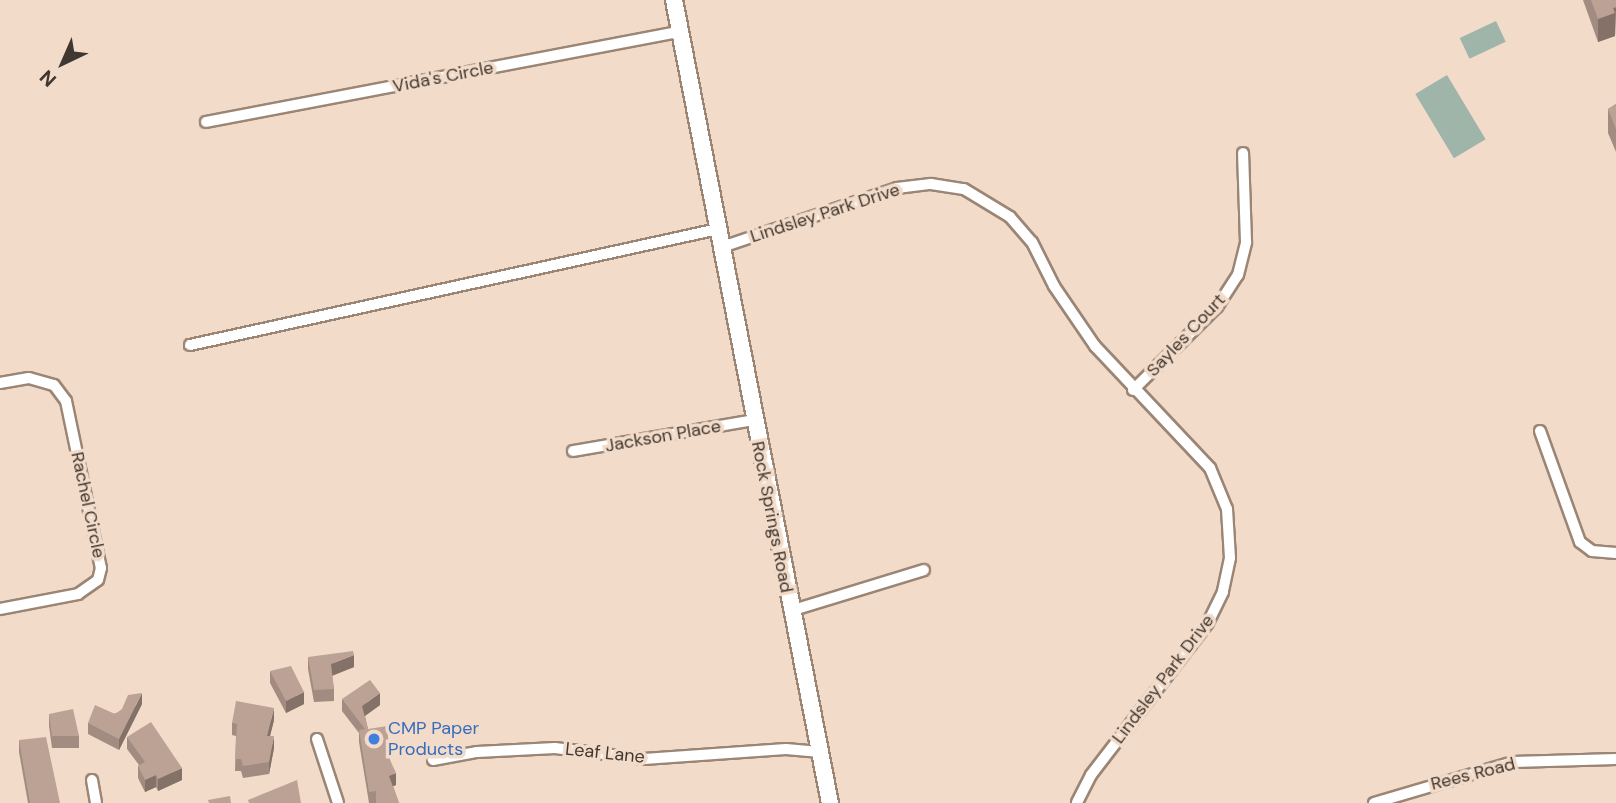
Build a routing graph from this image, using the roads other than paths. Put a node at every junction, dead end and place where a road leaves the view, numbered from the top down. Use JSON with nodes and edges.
{"nodes":[{"id":1,"x":674,"y":0,"type":"edge"},
{"id":2,"x":680,"y":32,"type":"junction"},
{"id":3,"x":206,"y":122,"type":"dead end"},
{"id":4,"x":1243,"y":153,"type":"dead end"},
{"id":5,"x":718,"y":229,"type":"junction"},
{"id":6,"x":722,"y":247,"type":"junction"},
{"id":7,"x":190,"y":345,"type":"dead end"},
{"id":8,"x":0,"y":383,"type":"edge"},
{"id":9,"x":1133,"y":390,"type":"junction"},
{"id":10,"x":754,"y":420,"type":"junction"},
{"id":11,"x":1540,"y":431,"type":"dead end"},
{"id":12,"x":573,"y":451,"type":"dead end"},
{"id":13,"x":1616,"y":554,"type":"edge"},
{"id":14,"x":924,"y":570,"type":"dead end"},
{"id":15,"x":0,"y":609,"type":"edge"},
{"id":16,"x":790,"y":611,"type":"junction"},
{"id":17,"x":317,"y":739,"type":"dead end"},
{"id":18,"x":820,"y":752,"type":"junction"},
{"id":19,"x":433,"y":760,"type":"dead end"},
{"id":20,"x":1616,"y":760,"type":"edge"},
{"id":21,"x":92,"y":780,"type":"dead end"},
{"id":22,"x":96,"y":803,"type":"edge"},
{"id":23,"x":338,"y":803,"type":"edge"},
{"id":24,"x":830,"y":803,"type":"edge"},
{"id":25,"x":1077,"y":803,"type":"edge"},
{"id":26,"x":1374,"y":803,"type":"edge"}],
"edges":[{"from":1,"to":2,"type":"street","name":"Rock Springs Road"},
{"from":2,"to":3,"type":"street","name":"Vida's Circle"},
{"from":2,"to":5,"type":"street","name":"Rock Springs Road"},
{"from":4,"to":9,"type":"street","name":"Sayles Court"},
{"from":5,"to":6,"type":"street","name":"Rock Springs Road"},
{"from":5,"to":7,"type":"street"},
{"from":6,"to":9,"type":"street","name":"Lindsley Park Drive"},
{"from":6,"to":10,"type":"street","name":"Rock Springs Road"},
{"from":8,"to":15,"type":"street","name":"Rachel Circle"},
{"from":9,"to":25,"type":"street","name":"Lindsley Park Drive"},
{"from":10,"to":12,"type":"street","name":"Jackson Place"},
{"from":10,"to":16,"type":"street","name":"Rock Springs Road"},
{"from":11,"to":13,"type":"street"},
{"from":14,"to":16,"type":"street"},
{"from":16,"to":18,"type":"street","name":"Rock Springs Road"},
{"from":17,"to":23,"type":"street"},
{"from":18,"to":19,"type":"street","name":"Leaf Lane"},
{"from":18,"to":24,"type":"street","name":"Rock Springs Road"},
{"from":20,"to":26,"type":"street","name":"Rees Road"},
{"from":21,"to":22,"type":"street"}]}
